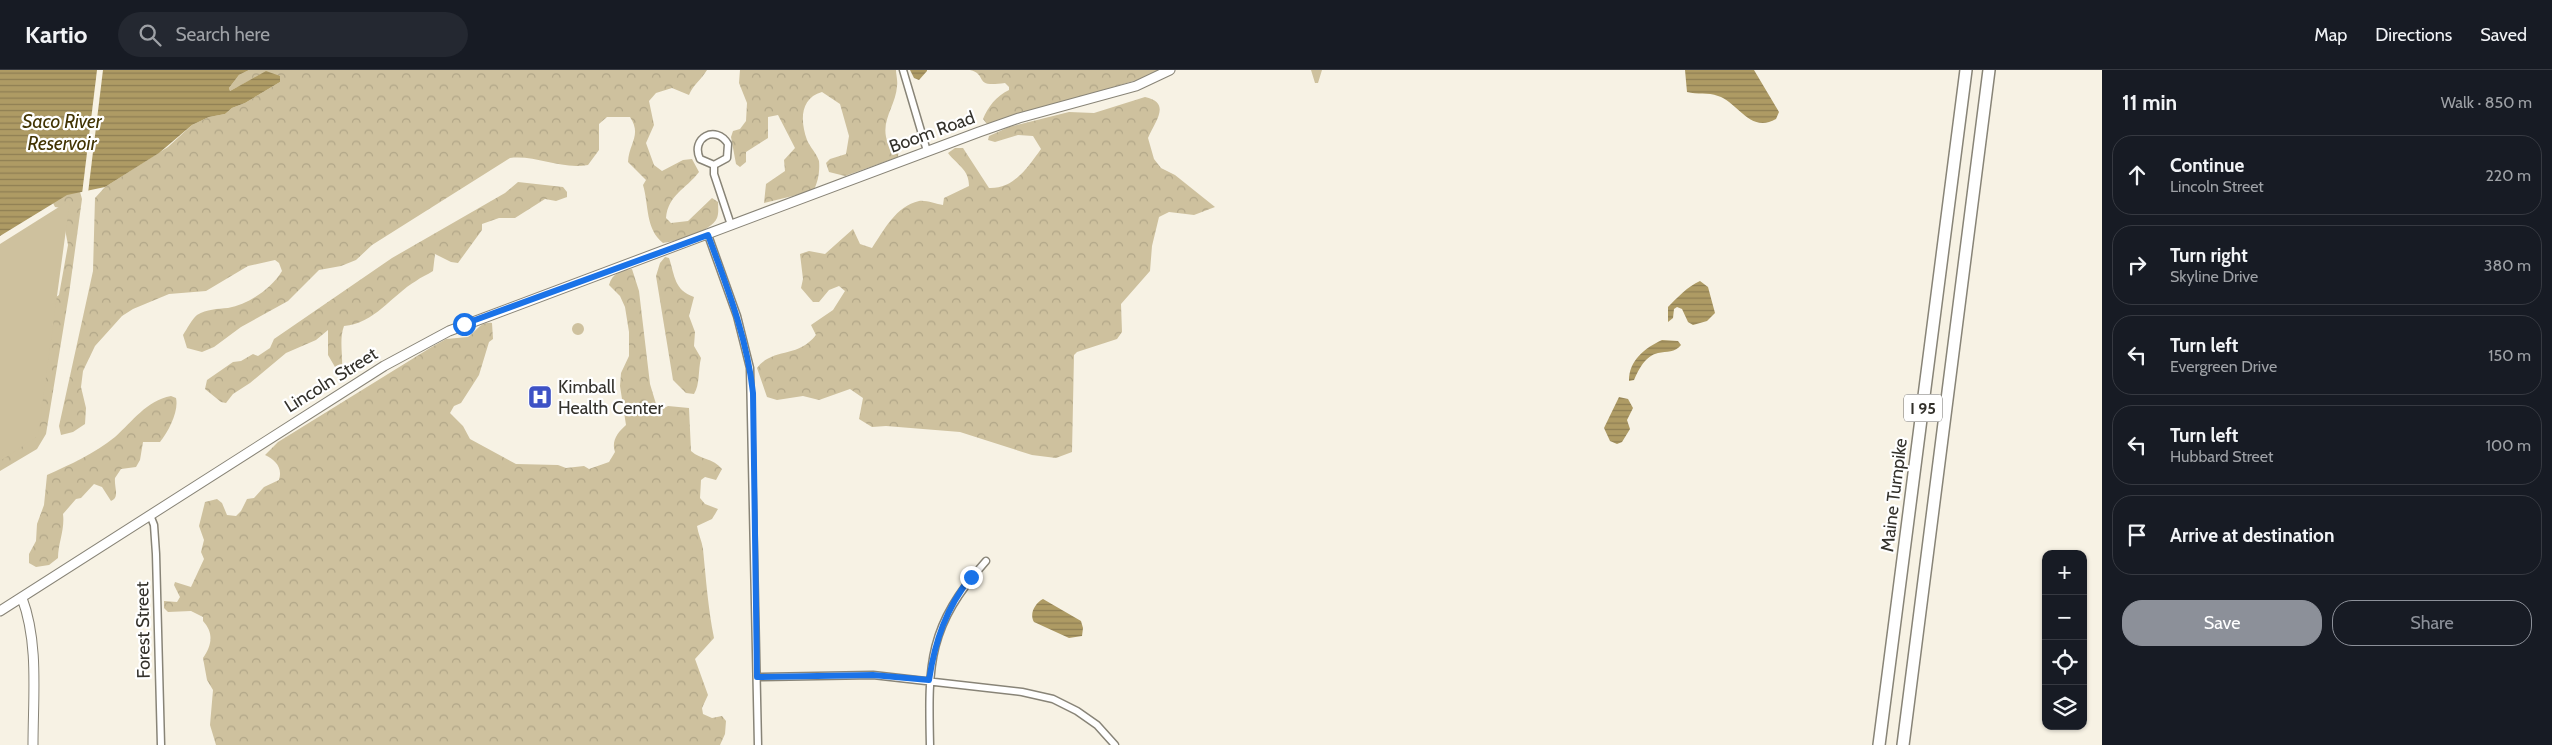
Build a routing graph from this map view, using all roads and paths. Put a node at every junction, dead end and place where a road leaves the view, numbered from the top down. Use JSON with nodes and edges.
{"nodes":[{"id":1,"x":902,"y":70,"type":"edge"},
{"id":2,"x":1170,"y":70,"type":"edge"},
{"id":3,"x":1966,"y":70,"type":"edge"},
{"id":4,"x":1989,"y":70,"type":"edge"},
{"id":5,"x":927,"y":151,"type":"junction"},
{"id":6,"x":714,"y":165,"type":"junction"},
{"id":7,"x":731,"y":225,"type":"junction"},
{"id":8,"x":708,"y":235,"type":"junction"},
{"id":9,"x":150,"y":515,"type":"junction"},
{"id":10,"x":986,"y":561,"type":"dead end"},
{"id":11,"x":22,"y":598,"type":"junction"},
{"id":12,"x":0,"y":611,"type":"edge"},
{"id":13,"x":757,"y":677,"type":"junction"},
{"id":14,"x":929,"y":680,"type":"junction"},
{"id":15,"x":33,"y":745,"type":"edge"},
{"id":16,"x":161,"y":745,"type":"edge"},
{"id":17,"x":758,"y":745,"type":"edge"},
{"id":18,"x":930,"y":745,"type":"edge"},
{"id":19,"x":1115,"y":745,"type":"edge"},
{"id":20,"x":1879,"y":745,"type":"edge"},
{"id":21,"x":1902,"y":745,"type":"edge"}],
"edges":[{"from":1,"to":5,"type":"street"},
{"from":2,"to":5,"type":"street","name":"Boom Road"},
{"from":3,"to":20,"type":"highway","name":"Maine Turnpike","number":"I 95"},
{"from":4,"to":21,"type":"highway","number":"I 95"},
{"from":5,"to":7,"type":"street","name":"Boom Road"},
{"from":6,"to":6,"type":"street"},
{"from":6,"to":7,"type":"street"},
{"from":7,"to":8,"type":"street","name":"Boom Road"},
{"from":8,"to":9,"type":"street","name":"Lincoln Street"},
{"from":8,"to":13,"type":"street"},
{"from":9,"to":11,"type":"street","name":"Lincoln Street"},
{"from":9,"to":16,"type":"street","name":"Forest Street"},
{"from":10,"to":14,"type":"street"},
{"from":11,"to":12,"type":"street","name":"Lincoln Street"},
{"from":11,"to":15,"type":"street"},
{"from":13,"to":14,"type":"street"},
{"from":13,"to":17,"type":"street"},
{"from":14,"to":18,"type":"street"},
{"from":14,"to":19,"type":"street"}]}
